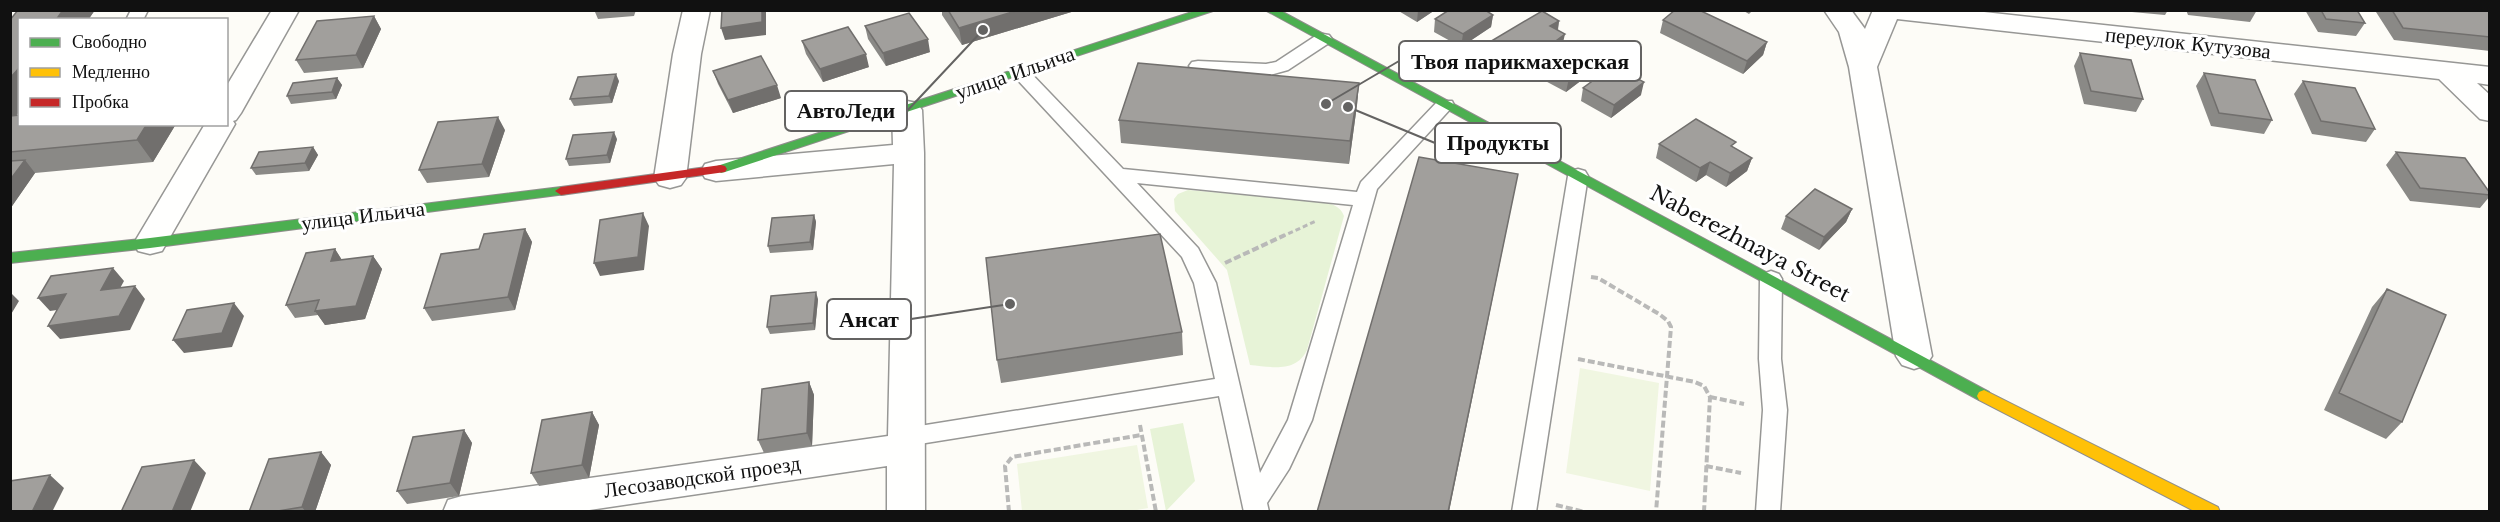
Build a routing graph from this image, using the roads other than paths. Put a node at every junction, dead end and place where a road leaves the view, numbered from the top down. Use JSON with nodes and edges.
{"nodes":[{"id":1,"x":286,"y":10,"type":"edge"},
{"id":2,"x":697,"y":10,"type":"edge"},
{"id":3,"x":1211,"y":10,"type":"edge"},
{"id":4,"x":1270,"y":10,"type":"edge"},
{"id":5,"x":1837,"y":10,"type":"edge"},
{"id":6,"x":1887,"y":10,"type":"edge"},
{"id":7,"x":1323,"y":39,"type":"junction"},
{"id":8,"x":1198,"y":66,"type":"edge"},
{"id":9,"x":1863,"y":67,"type":"junction"},
{"id":10,"x":1019,"y":70,"type":"junction"},
{"id":11,"x":2446,"y":70,"type":"junction"},
{"id":12,"x":2490,"y":76,"type":"edge"},
{"id":13,"x":234,"y":86,"type":"edge"},
{"id":14,"x":1445,"y":105,"type":"junction"},
{"id":15,"x":228,"y":106,"type":"edge"},
{"id":16,"x":907,"y":110,"type":"junction"},
{"id":17,"x":2490,"y":112,"type":"edge"},
{"id":18,"x":218,"y":126,"type":"edge"},
{"id":19,"x":909,"y":153,"type":"junction"},
{"id":20,"x":716,"y":171,"type":"junction"},
{"id":21,"x":1117,"y":175,"type":"junction"},
{"id":22,"x":1578,"y":176,"type":"junction"},
{"id":23,"x":670,"y":178,"type":"junction"},
{"id":24,"x":1363,"y":199,"type":"junction"},
{"id":25,"x":150,"y":243,"type":"junction"},
{"id":26,"x":10,"y":258,"type":"edge"},
{"id":27,"x":1771,"y":279,"type":"junction"},
{"id":28,"x":1914,"y":356,"type":"junction"},
{"id":29,"x":1229,"y":386,"type":"junction"},
{"id":30,"x":907,"y":443,"type":"junction"},
{"id":31,"x":1256,"y":507,"type":"edge"},
{"id":32,"x":462,"y":512,"type":"edge"},
{"id":33,"x":906,"y":512,"type":"edge"},
{"id":34,"x":1524,"y":512,"type":"edge"},
{"id":35,"x":1768,"y":512,"type":"edge"},
{"id":36,"x":2212,"y":512,"type":"edge"}],
"edges":[{"from":1,"to":13,"type":"street"},
{"from":2,"to":23,"type":"street"},
{"from":3,"to":10,"type":"street","name":"улица Ильича"},
{"from":4,"to":7,"type":"street","name":"Naberezhnaya Street"},
{"from":5,"to":9,"type":"street"},
{"from":6,"to":9,"type":"street"},
{"from":6,"to":11,"type":"street","name":"переулок Кутузова"},
{"from":7,"to":8,"type":"lane"},
{"from":7,"to":14,"type":"street","name":"Naberezhnaya Street"},
{"from":9,"to":28,"type":"street"},
{"from":10,"to":16,"type":"street","name":"улица Ильича"},
{"from":10,"to":21,"type":"lane"},
{"from":11,"to":12,"type":"street","name":"переулок Кутузова"},
{"from":11,"to":17,"type":"street"},
{"from":13,"to":15,"type":"street"},
{"from":14,"to":22,"type":"street","name":"Naberezhnaya Street"},
{"from":14,"to":24,"type":"lane"},
{"from":16,"to":19,"type":"street"},
{"from":16,"to":20,"type":"street","name":"улица Ильича"},
{"from":18,"to":25,"type":"street"},
{"from":19,"to":20,"type":"street","name":"улица Ильича"},
{"from":19,"to":30,"type":"street"},
{"from":20,"to":23,"type":"street","name":"улица Ильича"},
{"from":21,"to":24,"type":"lane"},
{"from":21,"to":29,"type":"lane"},
{"from":22,"to":27,"type":"street","name":"Naberezhnaya Street"},
{"from":22,"to":34,"type":"lane"},
{"from":23,"to":25,"type":"street","name":"улица Ильича"},
{"from":24,"to":31,"type":"lane"},
{"from":25,"to":26,"type":"street","name":"улица Ильича"},
{"from":27,"to":28,"type":"street","name":"Naberezhnaya Street"},
{"from":27,"to":35,"type":"lane"},
{"from":28,"to":36,"type":"street","name":"Naberezhnaya Street"},
{"from":29,"to":30,"type":"lane"},
{"from":29,"to":31,"type":"lane"},
{"from":30,"to":32,"type":"street","name":"Лесозаводской проезд"},
{"from":30,"to":33,"type":"street"}]}
